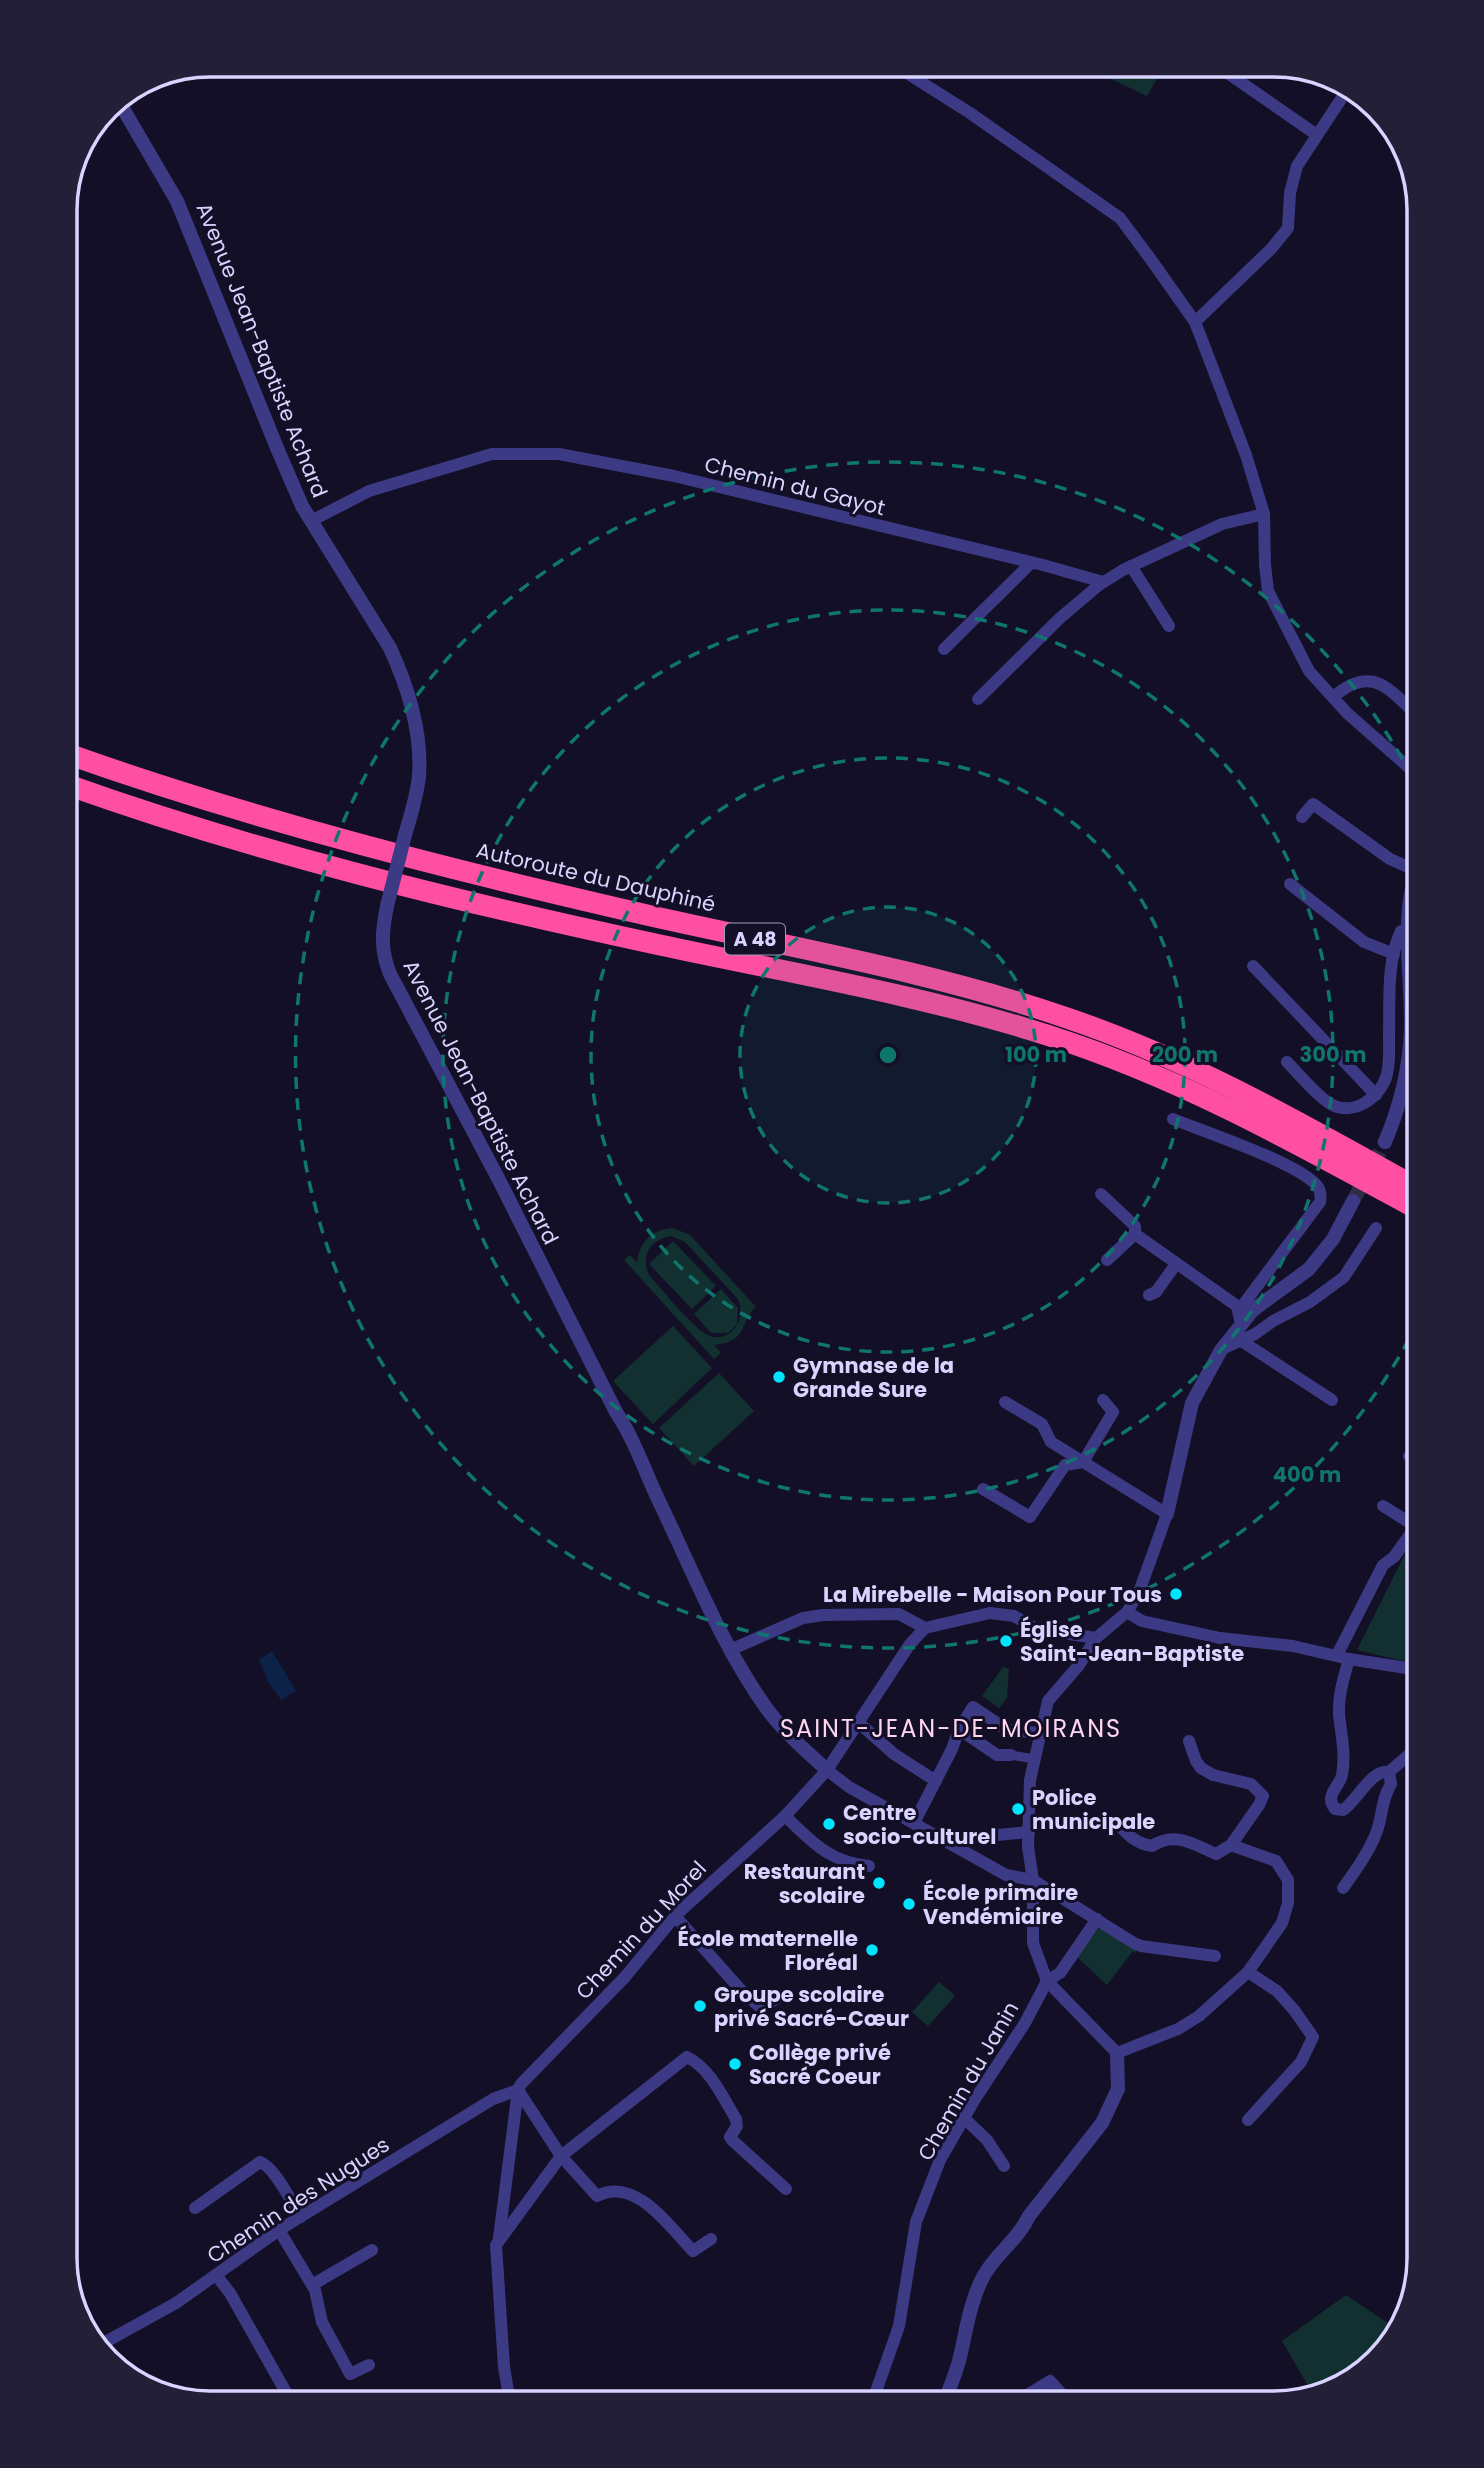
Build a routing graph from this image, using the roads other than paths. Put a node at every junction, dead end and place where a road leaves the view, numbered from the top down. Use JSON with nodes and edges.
{"nodes":[{"id":1,"x":913,"y":77,"type":"edge"},
{"id":2,"x":1233,"y":77,"type":"edge"},
{"id":3,"x":1343,"y":96,"type":"edge"},
{"id":4,"x":123,"y":109,"type":"edge"},
{"id":5,"x":1317,"y":135,"type":"junction"},
{"id":6,"x":1195,"y":322,"type":"junction"},
{"id":7,"x":1264,"y":514,"type":"junction"},
{"id":8,"x":311,"y":521,"type":"junction"},
{"id":9,"x":1031,"y":563,"type":"junction"},
{"id":10,"x":1131,"y":566,"type":"junction"},
{"id":11,"x":1103,"y":582,"type":"junction"},
{"id":12,"x":1169,"y":626,"type":"dead end"},
{"id":13,"x":944,"y":649,"type":"dead end"},
{"id":14,"x":1333,"y":697,"type":"junction"},
{"id":15,"x":978,"y":699,"type":"dead end"},
{"id":16,"x":1407,"y":706,"type":"edge"},
{"id":17,"x":77,"y":757,"type":"edge"},
{"id":18,"x":1407,"y":766,"type":"edge"},
{"id":19,"x":77,"y":788,"type":"edge"},
{"id":20,"x":1302,"y":817,"type":"dead end"},
{"id":21,"x":1407,"y":864,"type":"edge"},
{"id":22,"x":1290,"y":884,"type":"dead end"},
{"id":23,"x":1407,"y":930,"type":"edge"},
{"id":24,"x":1394,"y":954,"type":"junction"},
{"id":25,"x":1253,"y":966,"type":"dead end"},
{"id":26,"x":1287,"y":1062,"type":"dead end"},
{"id":27,"x":1407,"y":1073,"type":"edge"},
{"id":28,"x":1376,"y":1095,"type":"junction"},
{"id":29,"x":1173,"y":1119,"type":"dead end"},
{"id":30,"x":1385,"y":1142,"type":"tunnel mouth"},
{"id":31,"x":1407,"y":1182,"type":"edge"},
{"id":32,"x":1101,"y":1194,"type":"dead end"},
{"id":33,"x":1353,"y":1202,"type":"tunnel mouth"},
{"id":34,"x":1407,"y":1204,"type":"edge"},
{"id":35,"x":1376,"y":1228,"type":"dead end"},
{"id":36,"x":1135,"y":1234,"type":"junction"},
{"id":37,"x":1107,"y":1260,"type":"dead end"},
{"id":38,"x":1176,"y":1264,"type":"junction"},
{"id":39,"x":1149,"y":1295,"type":"dead end"},
{"id":40,"x":1241,"y":1324,"type":"junction"},
{"id":41,"x":1240,"y":1340,"type":"junction"},
{"id":42,"x":1221,"y":1350,"type":"junction"},
{"id":43,"x":1332,"y":1400,"type":"dead end"},
{"id":44,"x":1103,"y":1401,"type":"dead end"},
{"id":45,"x":1005,"y":1402,"type":"dead end"},
{"id":46,"x":1083,"y":1462,"type":"junction"},
{"id":47,"x":983,"y":1489,"type":"dead end"},
{"id":48,"x":1382,"y":1506,"type":"dead end"},
{"id":49,"x":1169,"y":1507,"type":"junction"},
{"id":50,"x":1407,"y":1521,"type":"edge"},
{"id":51,"x":1407,"y":1541,"type":"edge"},
{"id":52,"x":1127,"y":1612,"type":"junction"},
{"id":53,"x":925,"y":1628,"type":"junction"},
{"id":54,"x":1096,"y":1638,"type":"junction"},
{"id":55,"x":730,"y":1650,"type":"junction"},
{"id":56,"x":1343,"y":1657,"type":"junction"},
{"id":57,"x":1407,"y":1668,"type":"edge"},
{"id":58,"x":859,"y":1723,"type":"junction"},
{"id":59,"x":959,"y":1729,"type":"junction"},
{"id":60,"x":1039,"y":1733,"type":"junction"},
{"id":61,"x":1189,"y":1741,"type":"dead end"},
{"id":62,"x":1011,"y":1755,"type":"joint"},
{"id":63,"x":1407,"y":1756,"type":"edge"},
{"id":64,"x":1034,"y":1759,"type":"junction"},
{"id":65,"x":827,"y":1770,"type":"junction"},
{"id":66,"x":1388,"y":1772,"type":"junction"},
{"id":67,"x":936,"y":1781,"type":"junction"},
{"id":68,"x":785,"y":1815,"type":"junction"},
{"id":69,"x":1116,"y":1822,"type":"dead end"},
{"id":70,"x":914,"y":1823,"type":"junction"},
{"id":71,"x":1029,"y":1832,"type":"junction"},
{"id":72,"x":949,"y":1843,"type":"junction"},
{"id":73,"x":1231,"y":1845,"type":"junction"},
{"id":74,"x":869,"y":1866,"type":"dead end"},
{"id":75,"x":1039,"y":1884,"type":"junction"},
{"id":76,"x":1343,"y":1888,"type":"dead end"},
{"id":77,"x":675,"y":1916,"type":"junction"},
{"id":78,"x":1097,"y":1919,"type":"junction"},
{"id":79,"x":1216,"y":1956,"type":"dead end"},
{"id":80,"x":1248,"y":1972,"type":"junction"},
{"id":81,"x":1047,"y":1981,"type":"junction"},
{"id":82,"x":781,"y":1996,"type":"dead end"},
{"id":83,"x":1117,"y":2060,"type":"junction"},
{"id":84,"x":518,"y":2090,"type":"junction"},
{"id":85,"x":964,"y":2118,"type":"junction"},
{"id":86,"x":1248,"y":2120,"type":"dead end"},
{"id":87,"x":561,"y":2156,"type":"junction"},
{"id":88,"x":1004,"y":2166,"type":"dead end"},
{"id":89,"x":786,"y":2189,"type":"dead end"},
{"id":90,"x":195,"y":2208,"type":"dead end"},
{"id":91,"x":301,"y":2217,"type":"junction"},
{"id":92,"x":279,"y":2230,"type":"junction"},
{"id":93,"x":499,"y":2238,"type":"junction"},
{"id":94,"x":711,"y":2239,"type":"dead end"},
{"id":95,"x":372,"y":2250,"type":"dead end"},
{"id":96,"x":216,"y":2275,"type":"junction"},
{"id":97,"x":312,"y":2285,"type":"junction"},
{"id":98,"x":106,"y":2341,"type":"edge"},
{"id":99,"x":369,"y":2365,"type":"dead end"},
{"id":100,"x":285,"y":2391,"type":"edge"},
{"id":101,"x":508,"y":2391,"type":"edge"},
{"id":102,"x":876,"y":2391,"type":"edge"},
{"id":103,"x":948,"y":2391,"type":"edge"},
{"id":104,"x":1034,"y":2391,"type":"edge"},
{"id":105,"x":1059,"y":2391,"type":"edge"}],
"edges":[{"from":1,"to":6,"type":"street"},
{"from":2,"to":5,"type":"street"},
{"from":3,"to":5,"type":"street"},
{"from":4,"to":8,"type":"street","name":"Avenue Jean-Baptiste Achard"},
{"from":5,"to":6,"type":"street"},
{"from":6,"to":7,"type":"street"},
{"from":7,"to":10,"type":"street"},
{"from":7,"to":14,"type":"street"},
{"from":8,"to":9,"type":"street","name":"Chemin du Gayot"},
{"from":8,"to":55,"type":"street","name":"Avenue Jean-Baptiste Achard","bridge":true},
{"from":9,"to":11,"type":"street","name":"Chemin du Gayot"},
{"from":9,"to":13,"type":"street"},
{"from":10,"to":11,"type":"street"},
{"from":10,"to":12,"type":"street"},
{"from":11,"to":15,"type":"street"},
{"from":14,"to":16,"type":"street"},
{"from":14,"to":18,"type":"street"},
{"from":17,"to":31,"type":"highway","name":"Autoroute du Dauphiné","number":"A 48"},
{"from":19,"to":34,"type":"highway","number":"A 48"},
{"from":20,"to":21,"type":"street"},
{"from":22,"to":24,"type":"street"},
{"from":23,"to":24,"type":"street"},
{"from":24,"to":28,"type":"street"},
{"from":25,"to":28,"type":"street"},
{"from":26,"to":28,"type":"street"},
{"from":27,"to":30,"type":"street"},
{"from":29,"to":40,"type":"street"},
{"from":32,"to":36,"type":"street"},
{"from":33,"to":40,"type":"street"},
{"from":35,"to":41,"type":"street"},
{"from":36,"to":37,"type":"street"},
{"from":36,"to":38,"type":"street"},
{"from":38,"to":39,"type":"street"},
{"from":38,"to":40,"type":"street"},
{"from":40,"to":42,"type":"street"},
{"from":41,"to":42,"type":"street"},
{"from":41,"to":43,"type":"street"},
{"from":42,"to":49,"type":"street"},
{"from":44,"to":46,"type":"street"},
{"from":45,"to":46,"type":"street"},
{"from":46,"to":47,"type":"street"},
{"from":46,"to":49,"type":"street"},
{"from":48,"to":50,"type":"street"},
{"from":49,"to":52,"type":"street"},
{"from":51,"to":56,"type":"street"},
{"from":52,"to":54,"type":"street"},
{"from":52,"to":56,"type":"street"},
{"from":53,"to":54,"type":"street"},
{"from":53,"to":55,"type":"street"},
{"from":53,"to":58,"type":"street","name":"Chemin du Morel"},
{"from":54,"to":60,"type":"street"},
{"from":55,"to":65,"type":"street","name":"Avenue Jean-Baptiste Achard"},
{"from":56,"to":57,"type":"street"},
{"from":56,"to":66,"type":"street"},
{"from":58,"to":65,"type":"street","name":"Chemin du Morel"},
{"from":58,"to":67,"type":"street"},
{"from":59,"to":60,"type":"street"},
{"from":59,"to":62,"type":"street"},
{"from":59,"to":67,"type":"street"},
{"from":60,"to":64,"type":"street"},
{"from":61,"to":73,"type":"street"},
{"from":62,"to":64,"type":"street"},
{"from":63,"to":66,"type":"street"},
{"from":64,"to":71,"type":"street"},
{"from":65,"to":68,"type":"street","name":"Chemin du Morel"},
{"from":65,"to":70,"type":"street"},
{"from":66,"to":76,"type":"street"},
{"from":67,"to":70,"type":"street"},
{"from":68,"to":74,"type":"street"},
{"from":68,"to":77,"type":"street","name":"Chemin du Morel"},
{"from":69,"to":73,"type":"street"},
{"from":70,"to":72,"type":"street"},
{"from":71,"to":72,"type":"street"},
{"from":71,"to":75,"type":"street"},
{"from":72,"to":75,"type":"street"},
{"from":73,"to":80,"type":"street"},
{"from":75,"to":78,"type":"street"},
{"from":75,"to":81,"type":"street"},
{"from":77,"to":82,"type":"street"},
{"from":77,"to":84,"type":"street","name":"Chemin du Morel"},
{"from":78,"to":79,"type":"street"},
{"from":78,"to":81,"type":"street","name":"Chemin du Janin"},
{"from":80,"to":83,"type":"street"},
{"from":80,"to":86,"type":"street"},
{"from":81,"to":83,"type":"street"},
{"from":81,"to":85,"type":"street","name":"Chemin du Janin"},
{"from":83,"to":103,"type":"street"},
{"from":84,"to":87,"type":"street"},
{"from":84,"to":91,"type":"street","name":"Chemin des Nugues"},
{"from":84,"to":93,"type":"street"},
{"from":85,"to":88,"type":"street"},
{"from":85,"to":102,"type":"street","name":"Chemin du Janin"},
{"from":87,"to":89,"type":"street"},
{"from":87,"to":93,"type":"street"},
{"from":87,"to":94,"type":"street"},
{"from":90,"to":91,"type":"street"},
{"from":91,"to":92,"type":"street","name":"Chemin des Nugues"},
{"from":92,"to":96,"type":"street","name":"Chemin des Nugues"},
{"from":92,"to":97,"type":"street"},
{"from":93,"to":101,"type":"street"},
{"from":95,"to":97,"type":"street"},
{"from":96,"to":98,"type":"street","name":"Chemin des Nugues"},
{"from":96,"to":100,"type":"street"},
{"from":97,"to":99,"type":"street"},
{"from":104,"to":105,"type":"street"}]}
